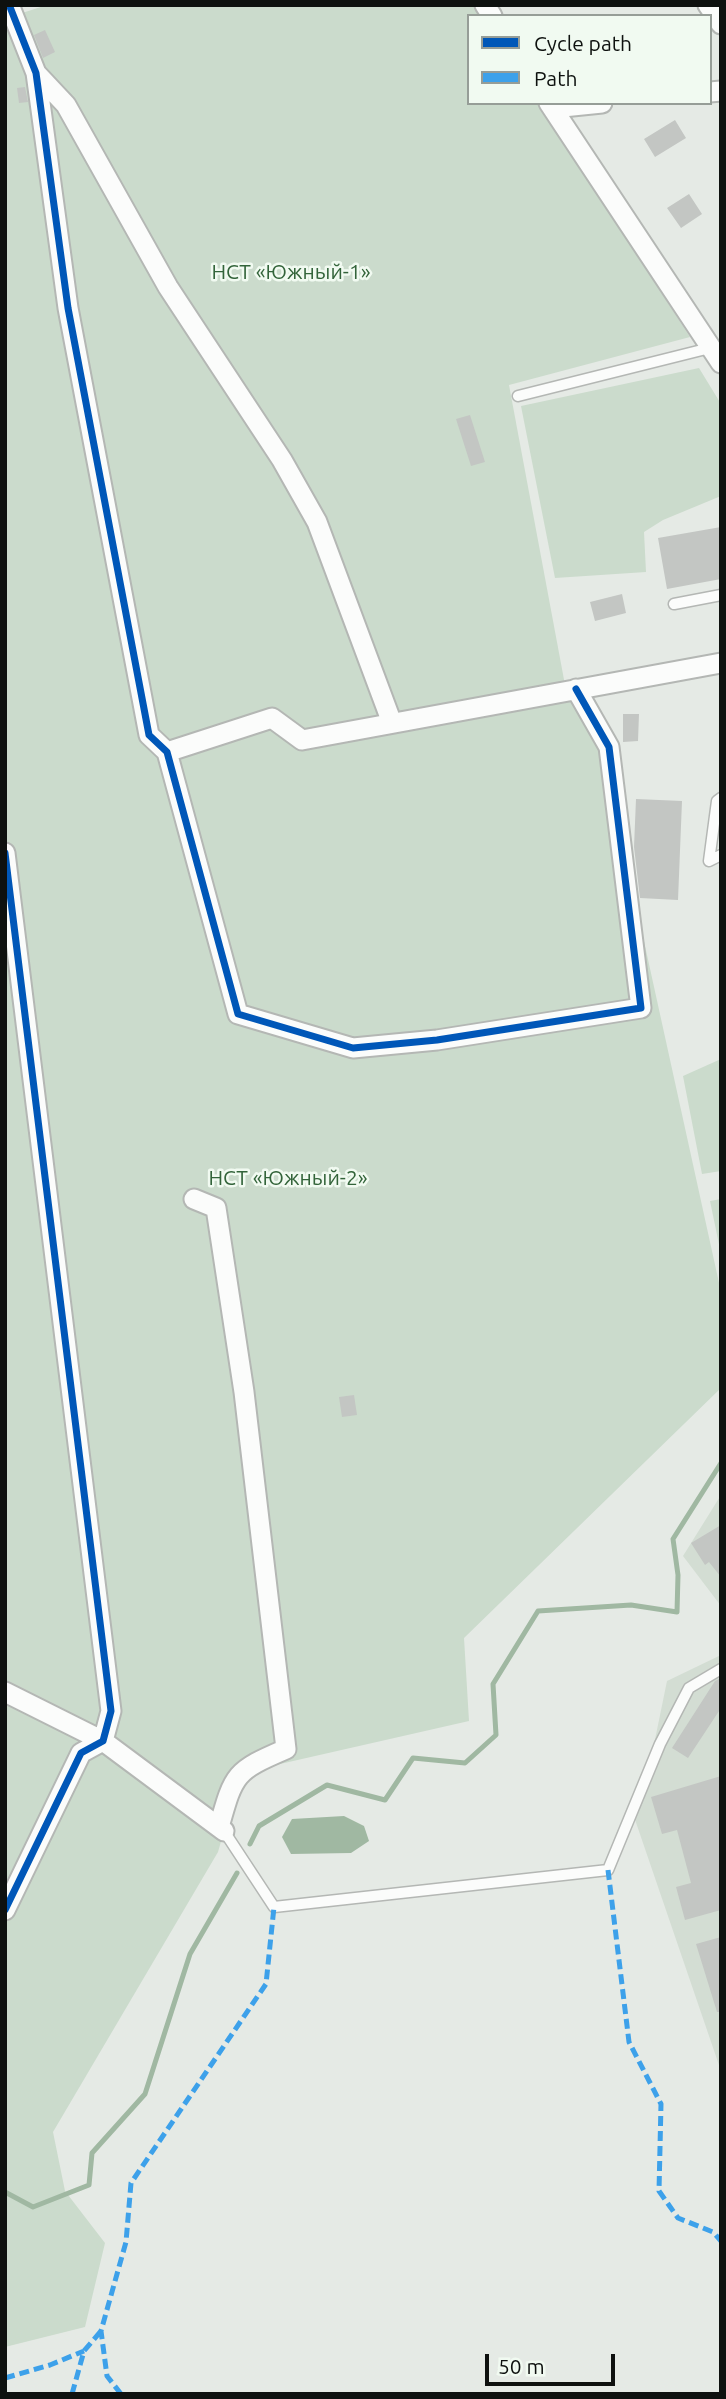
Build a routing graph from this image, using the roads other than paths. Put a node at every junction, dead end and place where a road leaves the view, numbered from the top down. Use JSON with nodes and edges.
{"nodes":[{"id":1,"x":708,"y":5,"type":"edge"},
{"id":2,"x":10,"y":7,"type":"edge"},
{"id":3,"x":721,"y":24,"type":"edge"},
{"id":4,"x":36,"y":73,"type":"junction"},
{"id":5,"x":551,"y":106,"type":"edge"},
{"id":6,"x":716,"y":356,"type":"edge"},
{"id":7,"x":518,"y":396,"type":"dead end"},
{"id":8,"x":721,"y":595,"type":"edge"},
{"id":9,"x":674,"y":604,"type":"dead end"},
{"id":10,"x":721,"y":663,"type":"edge"},
{"id":11,"x":576,"y":690,"type":"junction"},
{"id":12,"x":392,"y":723,"type":"junction"},
{"id":13,"x":167,"y":752,"type":"junction"},
{"id":14,"x":721,"y":798,"type":"edge"},
{"id":15,"x":5,"y":853,"type":"edge"},
{"id":16,"x":721,"y":855,"type":"edge"},
{"id":17,"x":194,"y":1199,"type":"dead end"},
{"id":18,"x":721,"y":1669,"type":"edge"},
{"id":19,"x":5,"y":1692,"type":"edge"},
{"id":20,"x":103,"y":1741,"type":"junction"},
{"id":21,"x":221,"y":1829,"type":"junction"},
{"id":22,"x":5,"y":1910,"type":"edge"}],
"edges":[{"from":1,"to":3,"type":"street"},
{"from":2,"to":4,"type":"street"},
{"from":4,"to":12,"type":"street"},
{"from":4,"to":13,"type":"street"},
{"from":5,"to":6,"type":"street"},
{"from":6,"to":7,"type":"lane"},
{"from":8,"to":9,"type":"lane"},
{"from":10,"to":11,"type":"street"},
{"from":11,"to":12,"type":"street"},
{"from":11,"to":13,"type":"street"},
{"from":12,"to":13,"type":"street"},
{"from":14,"to":16,"type":"lane"},
{"from":15,"to":20,"type":"street"},
{"from":17,"to":21,"type":"street"},
{"from":18,"to":21,"type":"lane"},
{"from":19,"to":20,"type":"street"},
{"from":20,"to":21,"type":"street"},
{"from":20,"to":22,"type":"street"}]}
